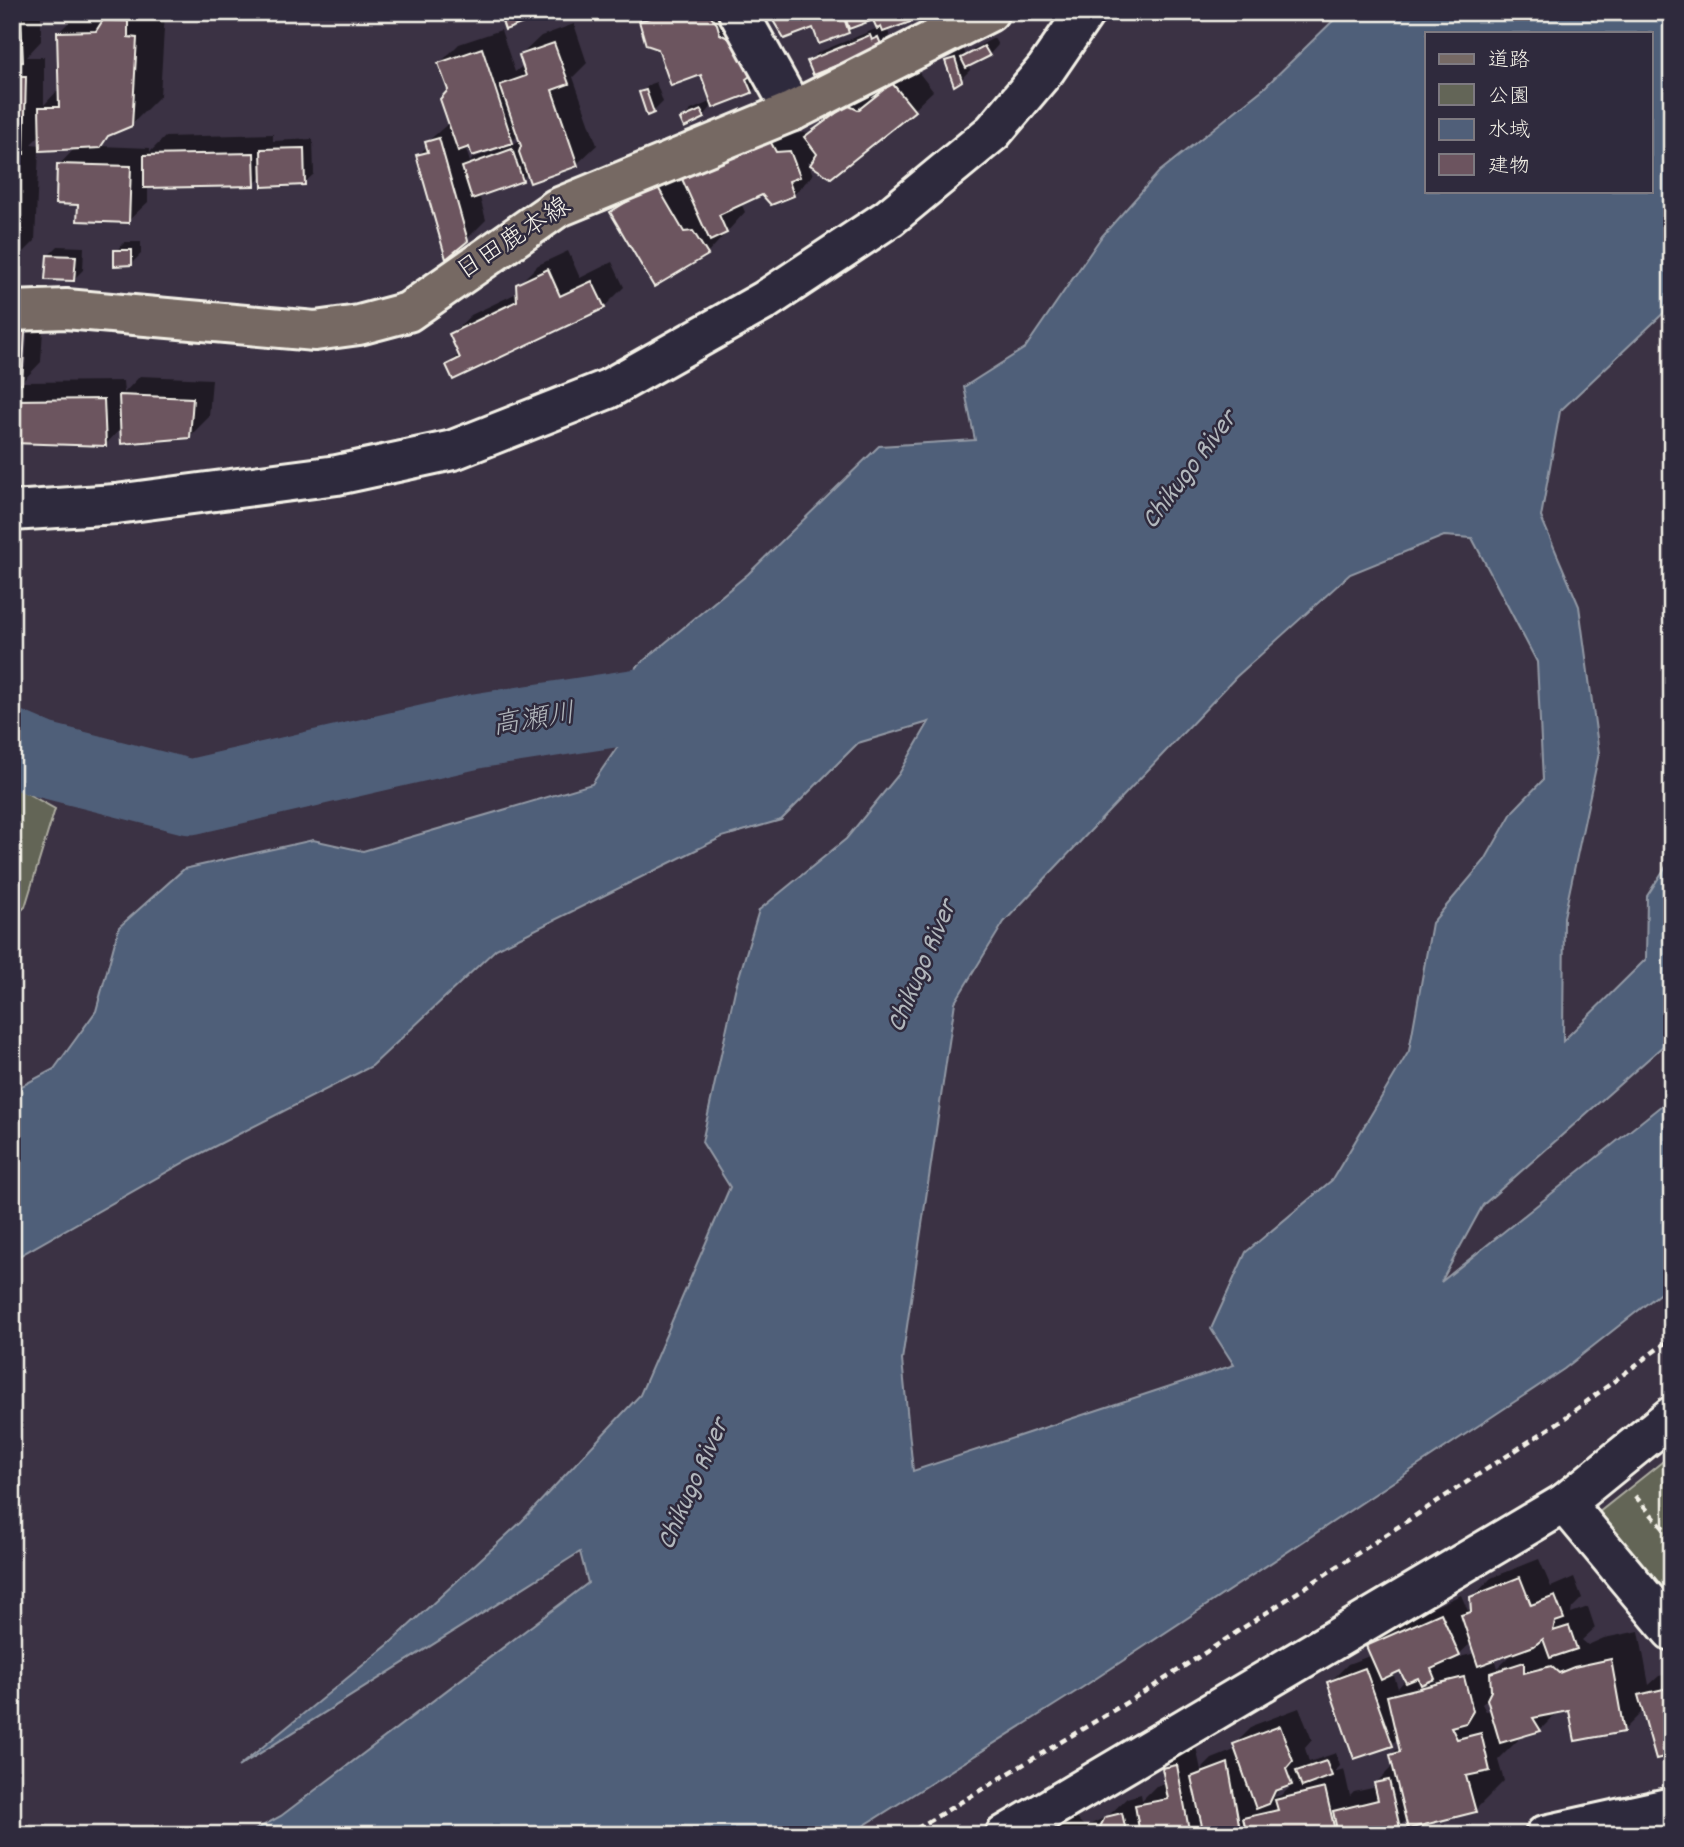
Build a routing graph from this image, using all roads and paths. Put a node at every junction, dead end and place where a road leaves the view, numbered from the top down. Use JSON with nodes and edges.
{"nodes":[{"id":1,"x":738,"y":12,"type":"edge"},
{"id":2,"x":989,"y":12,"type":"edge"},
{"id":3,"x":1085,"y":12,"type":"edge"},
{"id":4,"x":793,"y":111,"type":"junction"},
{"id":5,"x":12,"y":311,"type":"edge"},
{"id":6,"x":12,"y":511,"type":"edge"},
{"id":7,"x":1672,"y":1338,"type":"edge"},
{"id":8,"x":1672,"y":1416,"type":"edge"},
{"id":9,"x":1609,"y":1466,"type":"junction"},
{"id":10,"x":1565,"y":1503,"type":"junction"},
{"id":11,"x":1672,"y":1538,"type":"edge"},
{"id":12,"x":1672,"y":1631,"type":"edge"},
{"id":13,"x":1672,"y":1807,"type":"edge"},
{"id":14,"x":1594,"y":1830,"type":"edge"},
{"id":15,"x":906,"y":1835,"type":"edge"},
{"id":16,"x":1005,"y":1835,"type":"edge"},
{"id":17,"x":1545,"y":1835,"type":"edge"}],
"edges":[{"from":1,"to":4,"type":"street"},
{"from":2,"to":4,"type":"main road","name":"日田鹿本線"},
{"from":3,"to":6,"type":"street"},
{"from":4,"to":5,"type":"main road","name":"日田鹿本線"},
{"from":7,"to":15,"type":"path"},
{"from":8,"to":9,"type":"street"},
{"from":9,"to":10,"type":"street"},
{"from":9,"to":11,"type":"path"},
{"from":10,"to":12,"type":"street"},
{"from":10,"to":16,"type":"street"},
{"from":13,"to":14,"type":"street"},
{"from":14,"to":17,"type":"street"}]}
